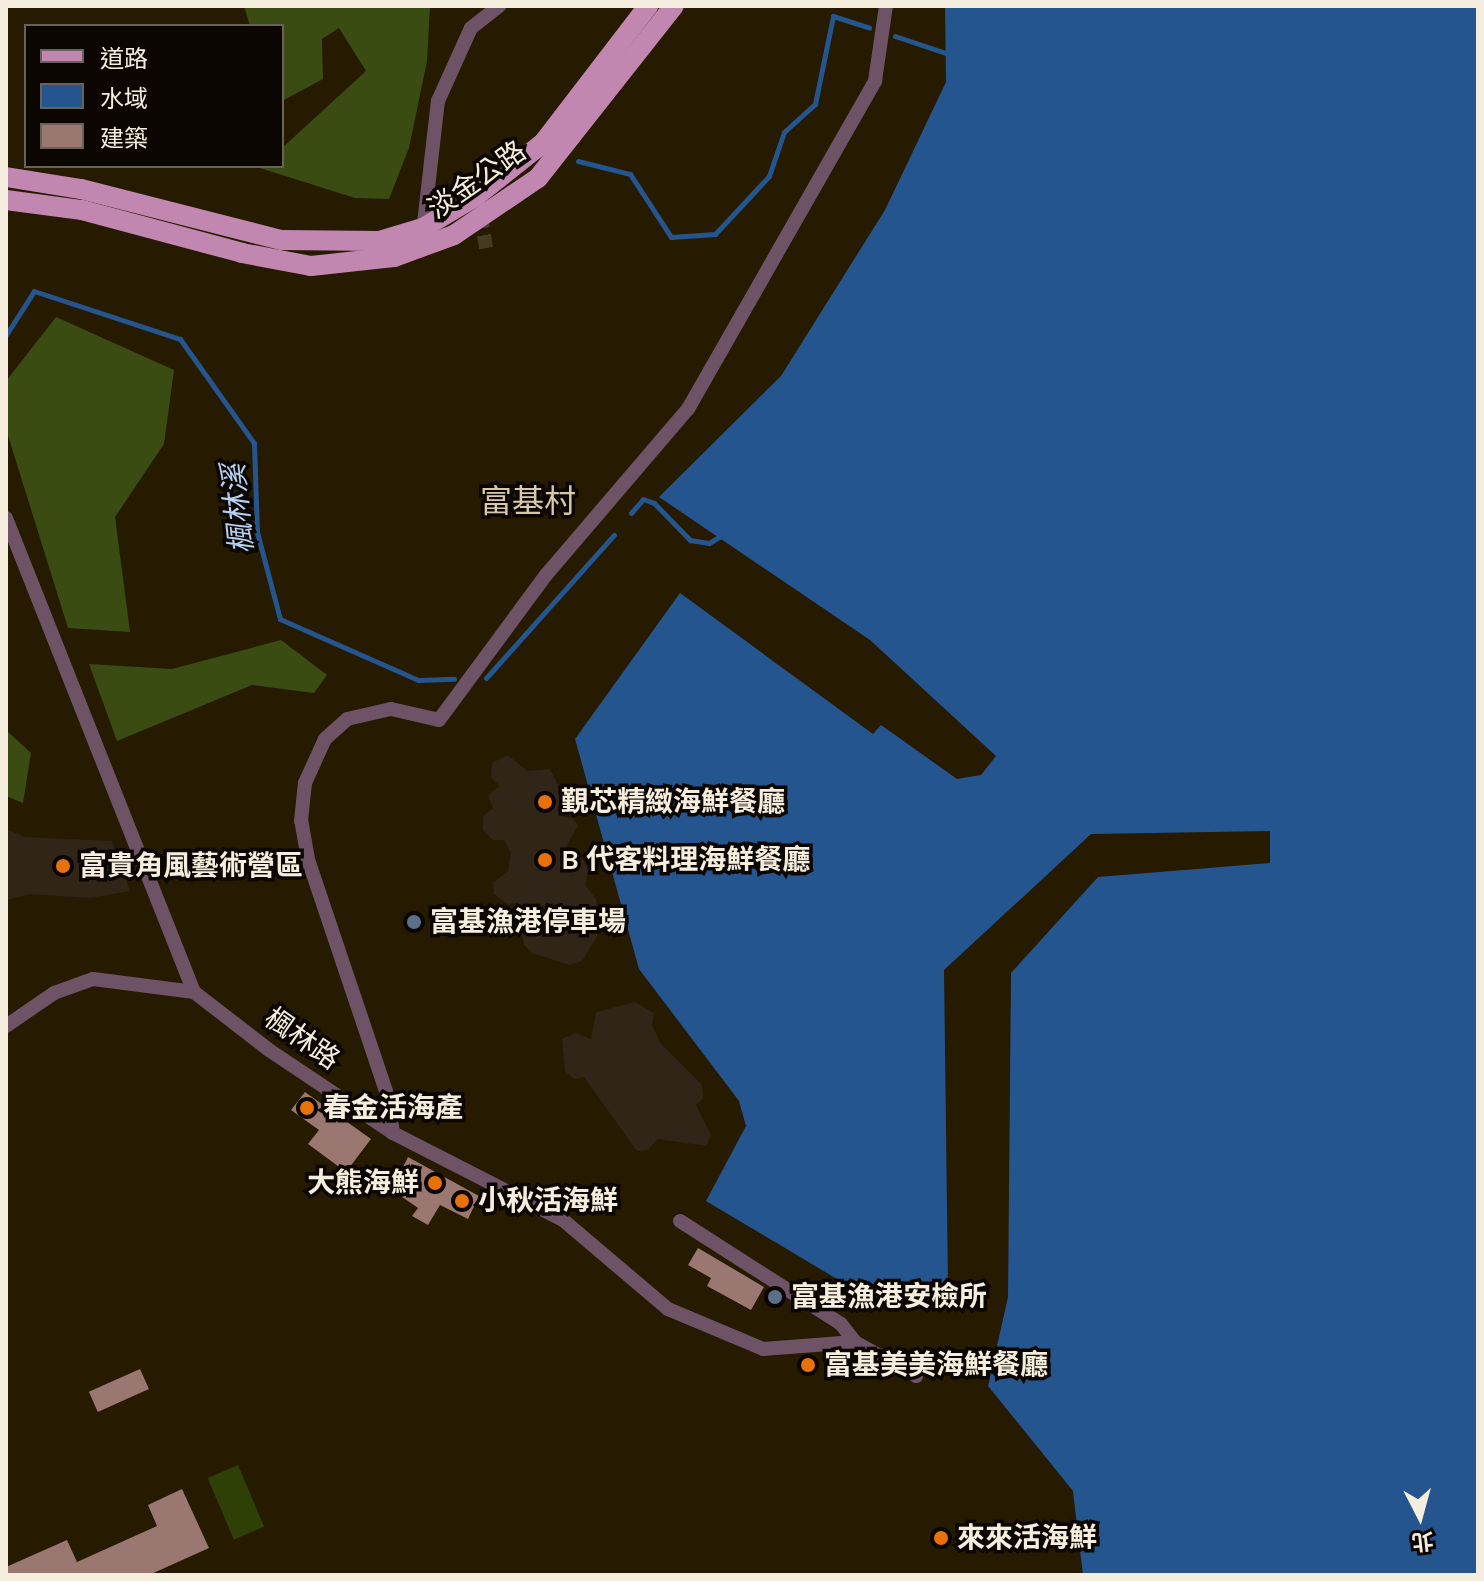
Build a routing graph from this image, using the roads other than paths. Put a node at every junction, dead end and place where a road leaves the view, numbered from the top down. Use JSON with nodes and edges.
{"nodes":[{"id":1,"x":499,"y":6,"type":"edge"},
{"id":2,"x":648,"y":6,"type":"edge"},
{"id":3,"x":674,"y":6,"type":"edge"},
{"id":4,"x":886,"y":6,"type":"edge"},
{"id":5,"x":6,"y":177,"type":"edge"},
{"id":6,"x":6,"y":200,"type":"edge"},
{"id":7,"x":423,"y":238,"type":"junction"},
{"id":8,"x":6,"y":518,"type":"edge"},
{"id":9,"x":194,"y":992,"type":"junction"},
{"id":10,"x":6,"y":1026,"type":"edge"},
{"id":11,"x":393,"y":1133,"type":"junction"},
{"id":12,"x":680,"y":1221,"type":"dead end"},
{"id":13,"x":855,"y":1342,"type":"junction"},
{"id":14,"x":916,"y":1376,"type":"dead end"}],
"edges":[{"from":1,"to":7,"type":"street"},
{"from":2,"to":7,"type":"main road","name":"淡金公路"},
{"from":3,"to":7,"type":"main road","name":"淡金公路"},
{"from":4,"to":11,"type":"street"},
{"from":5,"to":7,"type":"main road","name":"淡金公路"},
{"from":6,"to":7,"type":"main road","name":"淡金公路"},
{"from":8,"to":9,"type":"street"},
{"from":9,"to":10,"type":"street"},
{"from":9,"to":11,"type":"street","name":"楓林路"},
{"from":11,"to":13,"type":"street","name":"楓林路"},
{"from":12,"to":13,"type":"street"},
{"from":13,"to":14,"type":"street"}]}
